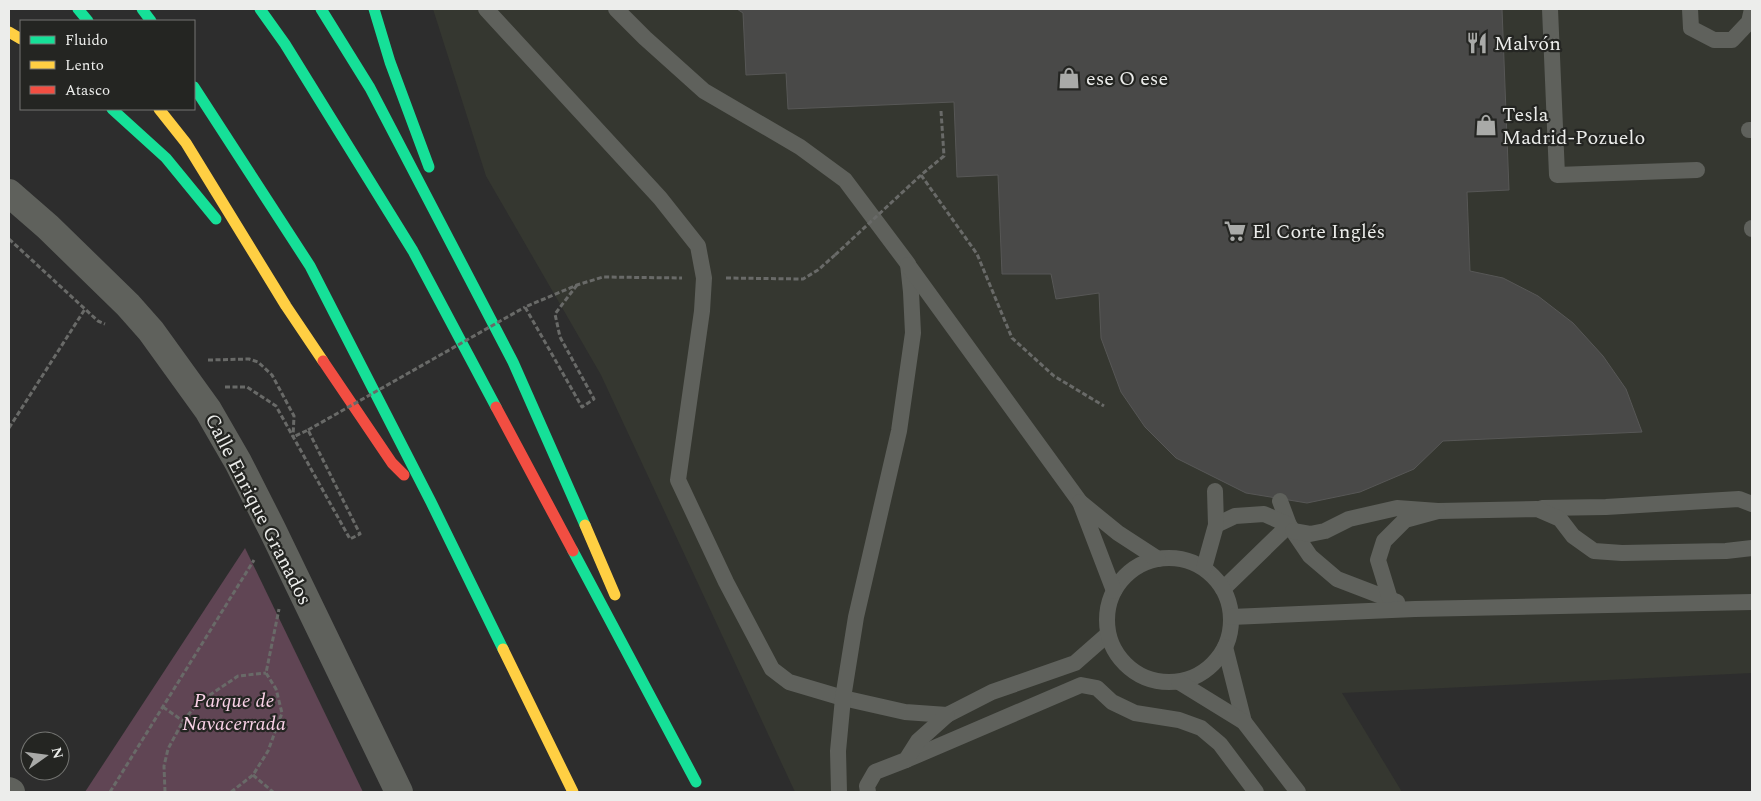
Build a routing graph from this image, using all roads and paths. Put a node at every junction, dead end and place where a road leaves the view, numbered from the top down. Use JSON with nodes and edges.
{"nodes":[{"id":1,"x":78,"y":9,"type":"edge"},
{"id":2,"x":142,"y":9,"type":"edge"},
{"id":3,"x":260,"y":9,"type":"edge"},
{"id":4,"x":321,"y":9,"type":"edge"},
{"id":5,"x":374,"y":9,"type":"edge"},
{"id":6,"x":486,"y":9,"type":"edge"},
{"id":7,"x":616,"y":9,"type":"edge"},
{"id":8,"x":1550,"y":9,"type":"edge"},
{"id":9,"x":1690,"y":9,"type":"edge"},
{"id":10,"x":1752,"y":9,"type":"edge"},
{"id":11,"x":87,"y":20,"type":"edge"},
{"id":12,"x":150,"y":20,"type":"edge"},
{"id":13,"x":9,"y":32,"type":"edge"},
{"id":14,"x":20,"y":38,"type":"edge"},
{"id":15,"x":195,"y":89,"type":"edge"},
{"id":16,"x":113,"y":110,"type":"edge"},
{"id":17,"x":159,"y":110,"type":"edge"},
{"id":18,"x":941,"y":111,"type":"dead end"},
{"id":19,"x":1697,"y":170,"type":"dead end"},
{"id":20,"x":921,"y":175,"type":"junction"},
{"id":21,"x":434,"y":181,"type":"dead end"},
{"id":22,"x":9,"y":193,"type":"edge"},
{"id":23,"x":444,"y":206,"type":"dead end"},
{"id":24,"x":441,"y":222,"type":"junction"},
{"id":25,"x":836,"y":255,"type":"dead end"},
{"id":26,"x":908,"y":264,"type":"junction"},
{"id":27,"x":286,"y":306,"type":"junction"},
{"id":28,"x":524,"y":307,"type":"junction"},
{"id":29,"x":85,"y":309,"type":"dead end"},
{"id":30,"x":218,"y":389,"type":"dead end"},
{"id":31,"x":1104,"y":406,"type":"dead end"},
{"id":32,"x":9,"y":428,"type":"edge"},
{"id":33,"x":308,"y":430,"type":"junction"},
{"id":34,"x":293,"y":437,"type":"junction"},
{"id":35,"x":1215,"y":491,"type":"dead end"},
{"id":36,"x":1280,"y":501,"type":"dead end"},
{"id":37,"x":431,"y":502,"type":"junction"},
{"id":38,"x":1080,"y":502,"type":"junction"},
{"id":39,"x":1752,"y":504,"type":"edge"},
{"id":40,"x":1537,"y":509,"type":"junction"},
{"id":41,"x":1438,"y":512,"type":"junction"},
{"id":42,"x":1216,"y":525,"type":"junction"},
{"id":43,"x":1291,"y":528,"type":"junction"},
{"id":44,"x":272,"y":529,"type":"junction"},
{"id":45,"x":1752,"y":548,"type":"edge"},
{"id":46,"x":1158,"y":558,"type":"junction"},
{"id":47,"x":288,"y":562,"type":"junction"},
{"id":48,"x":1204,"y":568,"type":"junction"},
{"id":49,"x":1223,"y":589,"type":"junction"},
{"id":50,"x":1114,"y":591,"type":"junction"},
{"id":51,"x":1390,"y":599,"type":"junction"},
{"id":52,"x":1752,"y":602,"type":"edge"},
{"id":53,"x":621,"y":609,"type":"dead end"},
{"id":54,"x":1415,"y":610,"type":"junction"},
{"id":55,"x":1231,"y":617,"type":"junction"},
{"id":56,"x":1108,"y":634,"type":"junction"},
{"id":57,"x":1225,"y":647,"type":"junction"},
{"id":58,"x":641,"y":654,"type":"dead end"},
{"id":59,"x":266,"y":672,"type":"junction"},
{"id":60,"x":1179,"y":682,"type":"junction"},
{"id":61,"x":844,"y":698,"type":"junction"},
{"id":62,"x":163,"y":707,"type":"junction"},
{"id":63,"x":947,"y":715,"type":"junction"},
{"id":64,"x":183,"y":721,"type":"junction"},
{"id":65,"x":1244,"y":722,"type":"junction"},
{"id":66,"x":906,"y":760,"type":"junction"},
{"id":67,"x":253,"y":775,"type":"junction"},
{"id":68,"x":698,"y":787,"type":"edge"},
{"id":69,"x":110,"y":792,"type":"edge"},
{"id":70,"x":165,"y":792,"type":"edge"},
{"id":71,"x":232,"y":792,"type":"edge"},
{"id":72,"x":273,"y":792,"type":"edge"},
{"id":73,"x":399,"y":792,"type":"edge"},
{"id":74,"x":573,"y":792,"type":"edge"},
{"id":75,"x":840,"y":792,"type":"edge"},
{"id":76,"x":868,"y":792,"type":"edge"},
{"id":77,"x":1256,"y":792,"type":"edge"},
{"id":78,"x":1298,"y":792,"type":"edge"}],
"edges":[{"from":1,"to":11,"type":"highway"},
{"from":2,"to":12,"type":"highway"},
{"from":3,"to":68,"type":"highway"},
{"from":4,"to":24,"type":"highway"},
{"from":5,"to":21,"type":"highway"},
{"from":6,"to":61,"type":"lane"},
{"from":7,"to":26,"type":"lane"},
{"from":8,"to":19,"type":"lane"},
{"from":9,"to":10,"type":"lane"},
{"from":13,"to":14,"type":"highway"},
{"from":15,"to":37,"type":"highway"},
{"from":16,"to":27,"type":"highway"},
{"from":17,"to":27,"type":"highway"},
{"from":18,"to":20,"type":"path"},
{"from":20,"to":25,"type":"path","bridge":true},
{"from":20,"to":31,"type":"path"},
{"from":22,"to":44,"type":"street","name":"Calle Enrique Granados"},
{"from":23,"to":24,"type":"highway"},
{"from":24,"to":53,"type":"highway"},
{"from":26,"to":38,"type":"lane"},
{"from":26,"to":61,"type":"lane"},
{"from":27,"to":37,"type":"highway"},
{"from":28,"to":28,"type":"path"},
{"from":28,"to":33,"type":"path","bridge":true},
{"from":29,"to":32,"type":"path"},
{"from":30,"to":34,"type":"path"},
{"from":33,"to":34,"type":"path"},
{"from":33,"to":34,"type":"path"},
{"from":35,"to":42,"type":"lane"},
{"from":36,"to":43,"type":"lane"},
{"from":37,"to":74,"type":"highway"},
{"from":38,"to":46,"type":"lane"},
{"from":38,"to":50,"type":"lane"},
{"from":39,"to":40,"type":"lane"},
{"from":40,"to":41,"type":"lane"},
{"from":40,"to":45,"type":"lane"},
{"from":41,"to":43,"type":"lane"},
{"from":41,"to":51,"type":"lane"},
{"from":42,"to":43,"type":"lane"},
{"from":42,"to":48,"type":"lane"},
{"from":43,"to":49,"type":"lane"},
{"from":43,"to":51,"type":"lane"},
{"from":44,"to":47,"type":"street","name":"Calle Enrique Granados"},
{"from":44,"to":62,"type":"path"},
{"from":46,"to":48,"type":"lane"},
{"from":46,"to":50,"type":"lane"},
{"from":47,"to":59,"type":"path"},
{"from":47,"to":73,"type":"street","name":"Calle Enrique Granados"},
{"from":48,"to":49,"type":"lane"},
{"from":49,"to":55,"type":"lane"},
{"from":50,"to":56,"type":"lane"},
{"from":51,"to":54,"type":"lane"},
{"from":52,"to":54,"type":"lane"},
{"from":54,"to":55,"type":"lane"},
{"from":55,"to":57,"type":"lane"},
{"from":56,"to":60,"type":"lane"},
{"from":56,"to":63,"type":"lane"},
{"from":57,"to":60,"type":"lane"},
{"from":57,"to":65,"type":"lane"},
{"from":58,"to":68,"type":"highway"},
{"from":59,"to":64,"type":"path"},
{"from":59,"to":67,"type":"path"},
{"from":60,"to":65,"type":"lane"},
{"from":61,"to":63,"type":"lane"},
{"from":61,"to":75,"type":"lane"},
{"from":62,"to":64,"type":"path"},
{"from":62,"to":69,"type":"path"},
{"from":63,"to":66,"type":"lane"},
{"from":64,"to":70,"type":"path"},
{"from":65,"to":78,"type":"lane"},
{"from":66,"to":76,"type":"lane"},
{"from":66,"to":77,"type":"lane"},
{"from":67,"to":71,"type":"path"},
{"from":67,"to":72,"type":"path"}]}
